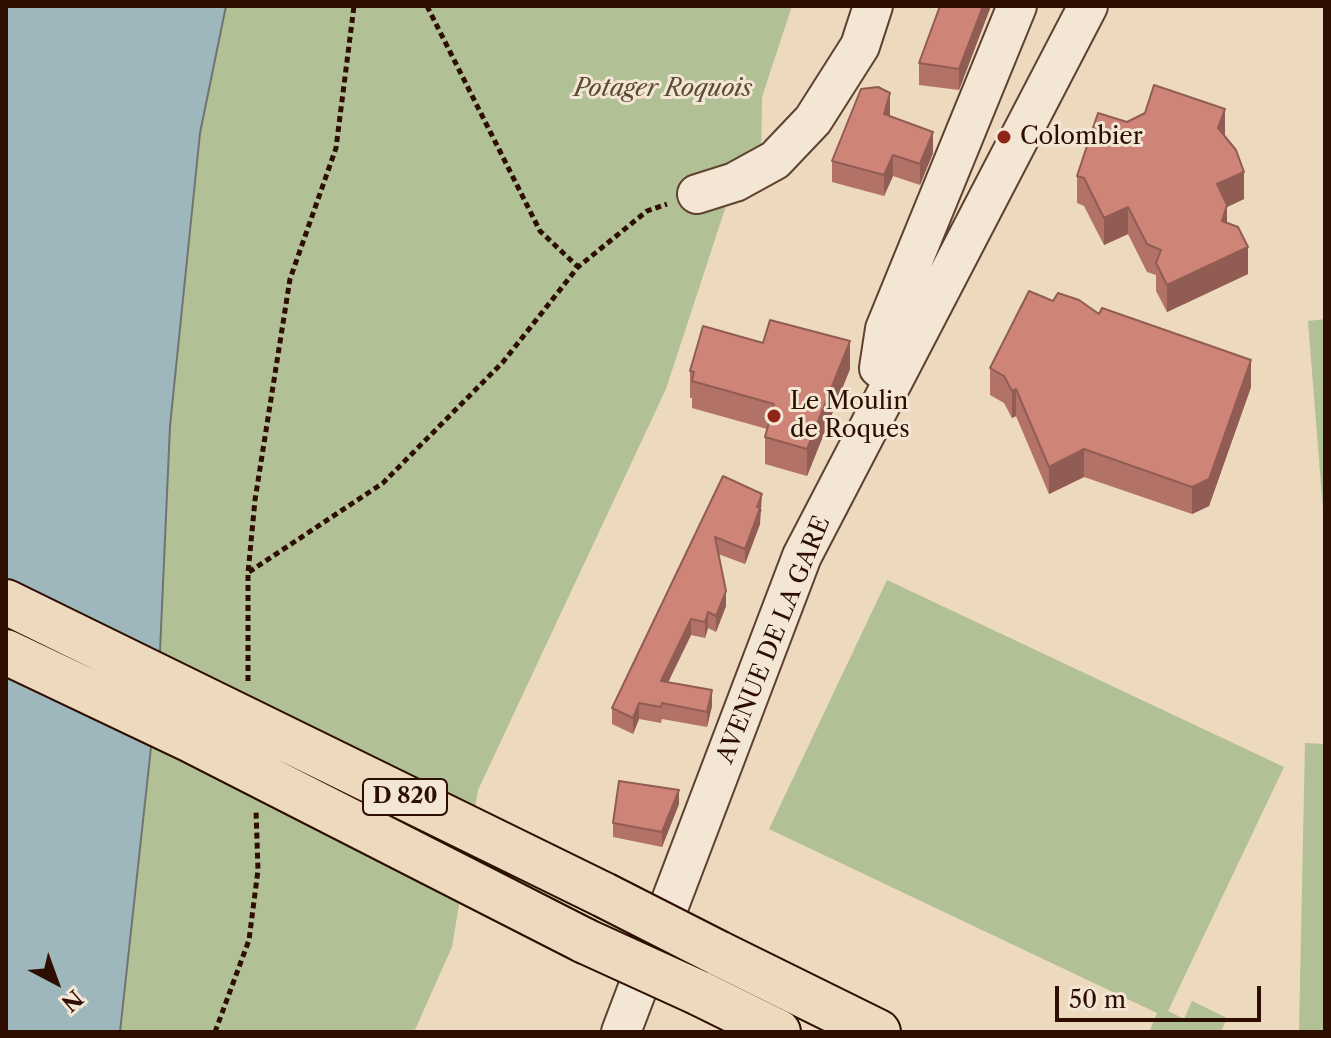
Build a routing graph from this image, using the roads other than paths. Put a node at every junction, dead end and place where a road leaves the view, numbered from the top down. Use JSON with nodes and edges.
{"nodes":[{"id":1,"x":873,"y":6,"type":"edge"},
{"id":2,"x":1017,"y":6,"type":"edge"},
{"id":3,"x":1088,"y":6,"type":"edge"},
{"id":4,"x":697,"y":194,"type":"road end"},
{"id":5,"x":892,"y":378,"type":"junction"},
{"id":6,"x":6,"y":602,"type":"edge"},
{"id":7,"x":6,"y":652,"type":"edge"},
{"id":8,"x":621,"y":1032,"type":"edge"},
{"id":9,"x":778,"y":1032,"type":"edge"},
{"id":10,"x":878,"y":1032,"type":"edge"}],
"edges":[{"from":1,"to":4,"type":"street"},
{"from":2,"to":5,"type":"street"},
{"from":3,"to":5,"type":"street","name":"AVENUE DE LA GARE"},
{"from":5,"to":8,"type":"street","name":"AVENUE DE LA GARE"},
{"from":6,"to":10,"type":"highway","number":"D 820","bridge":true},
{"from":7,"to":9,"type":"highway","number":"D 820","bridge":true}]}
